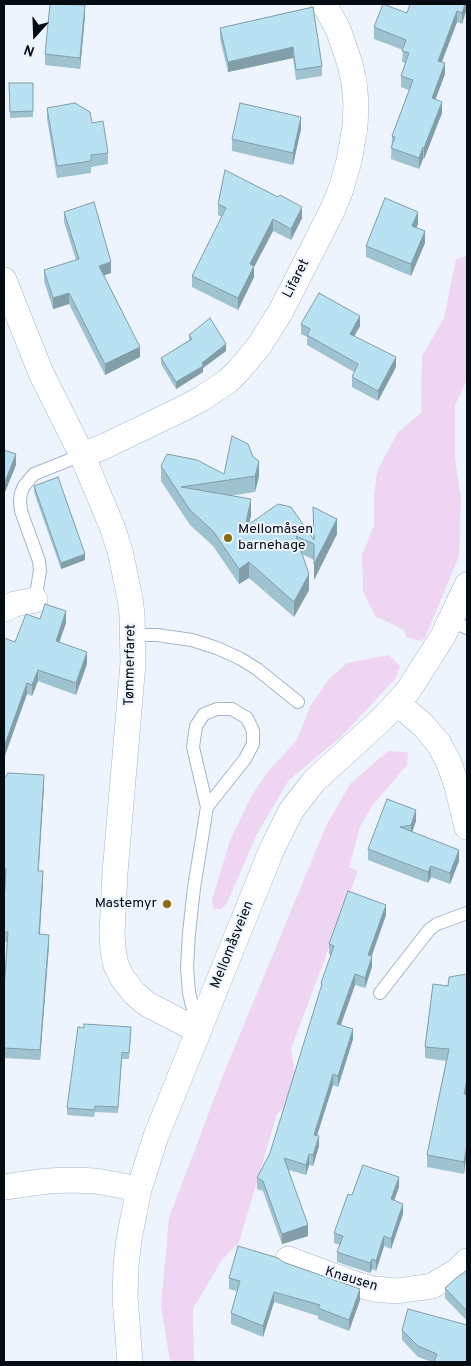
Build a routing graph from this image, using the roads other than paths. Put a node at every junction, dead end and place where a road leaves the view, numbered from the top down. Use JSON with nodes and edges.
{"nodes":[{"id":1,"x":330,"y":5,"type":"edge"},
{"id":2,"x":4,"y":280,"type":"edge"},
{"id":3,"x":82,"y":455,"type":"junction"},
{"id":4,"x":467,"y":585,"type":"edge"},
{"id":5,"x":35,"y":600,"type":"joint"},
{"id":6,"x":4,"y":609,"type":"edge"},
{"id":7,"x":459,"y":624,"type":"edge"},
{"id":8,"x":133,"y":635,"type":"junction"},
{"id":9,"x":298,"y":702,"type":"dead end"},
{"id":10,"x":398,"y":704,"type":"junction"},
{"id":11,"x":207,"y":807,"type":"junction"},
{"id":12,"x":467,"y":828,"type":"edge"},
{"id":13,"x":467,"y":914,"type":"edge"},
{"id":14,"x":380,"y":994,"type":"dead end"},
{"id":15,"x":199,"y":1031,"type":"junction"},
{"id":16,"x":4,"y":1187,"type":"edge"},
{"id":17,"x":139,"y":1189,"type":"junction"},
{"id":18,"x":288,"y":1259,"type":"dead end"},
{"id":19,"x":467,"y":1261,"type":"edge"},
{"id":20,"x":130,"y":1362,"type":"edge"}],
"edges":[{"from":1,"to":3,"type":"street","name":"Lifaret"},
{"from":2,"to":3,"type":"street","name":"Tømmerfaret"},
{"from":3,"to":5,"type":"lane"},
{"from":3,"to":8,"type":"street","name":"Tømmerfaret"},
{"from":4,"to":7,"type":"street","name":"Mellomåsveien"},
{"from":5,"to":6,"type":"street"},
{"from":7,"to":10,"type":"street","name":"Mellomåsveien"},
{"from":8,"to":9,"type":"lane"},
{"from":8,"to":15,"type":"street","name":"Tømmerfaret"},
{"from":10,"to":12,"type":"street"},
{"from":10,"to":15,"type":"street","name":"Mellomåsveien"},
{"from":11,"to":11,"type":"lane"},
{"from":11,"to":15,"type":"lane"},
{"from":13,"to":14,"type":"lane"},
{"from":15,"to":17,"type":"street","name":"Mellomåsveien"},
{"from":16,"to":17,"type":"street"},
{"from":17,"to":20,"type":"street","name":"Mellomåsveien"},
{"from":18,"to":19,"type":"street","name":"Knausen"}]}
